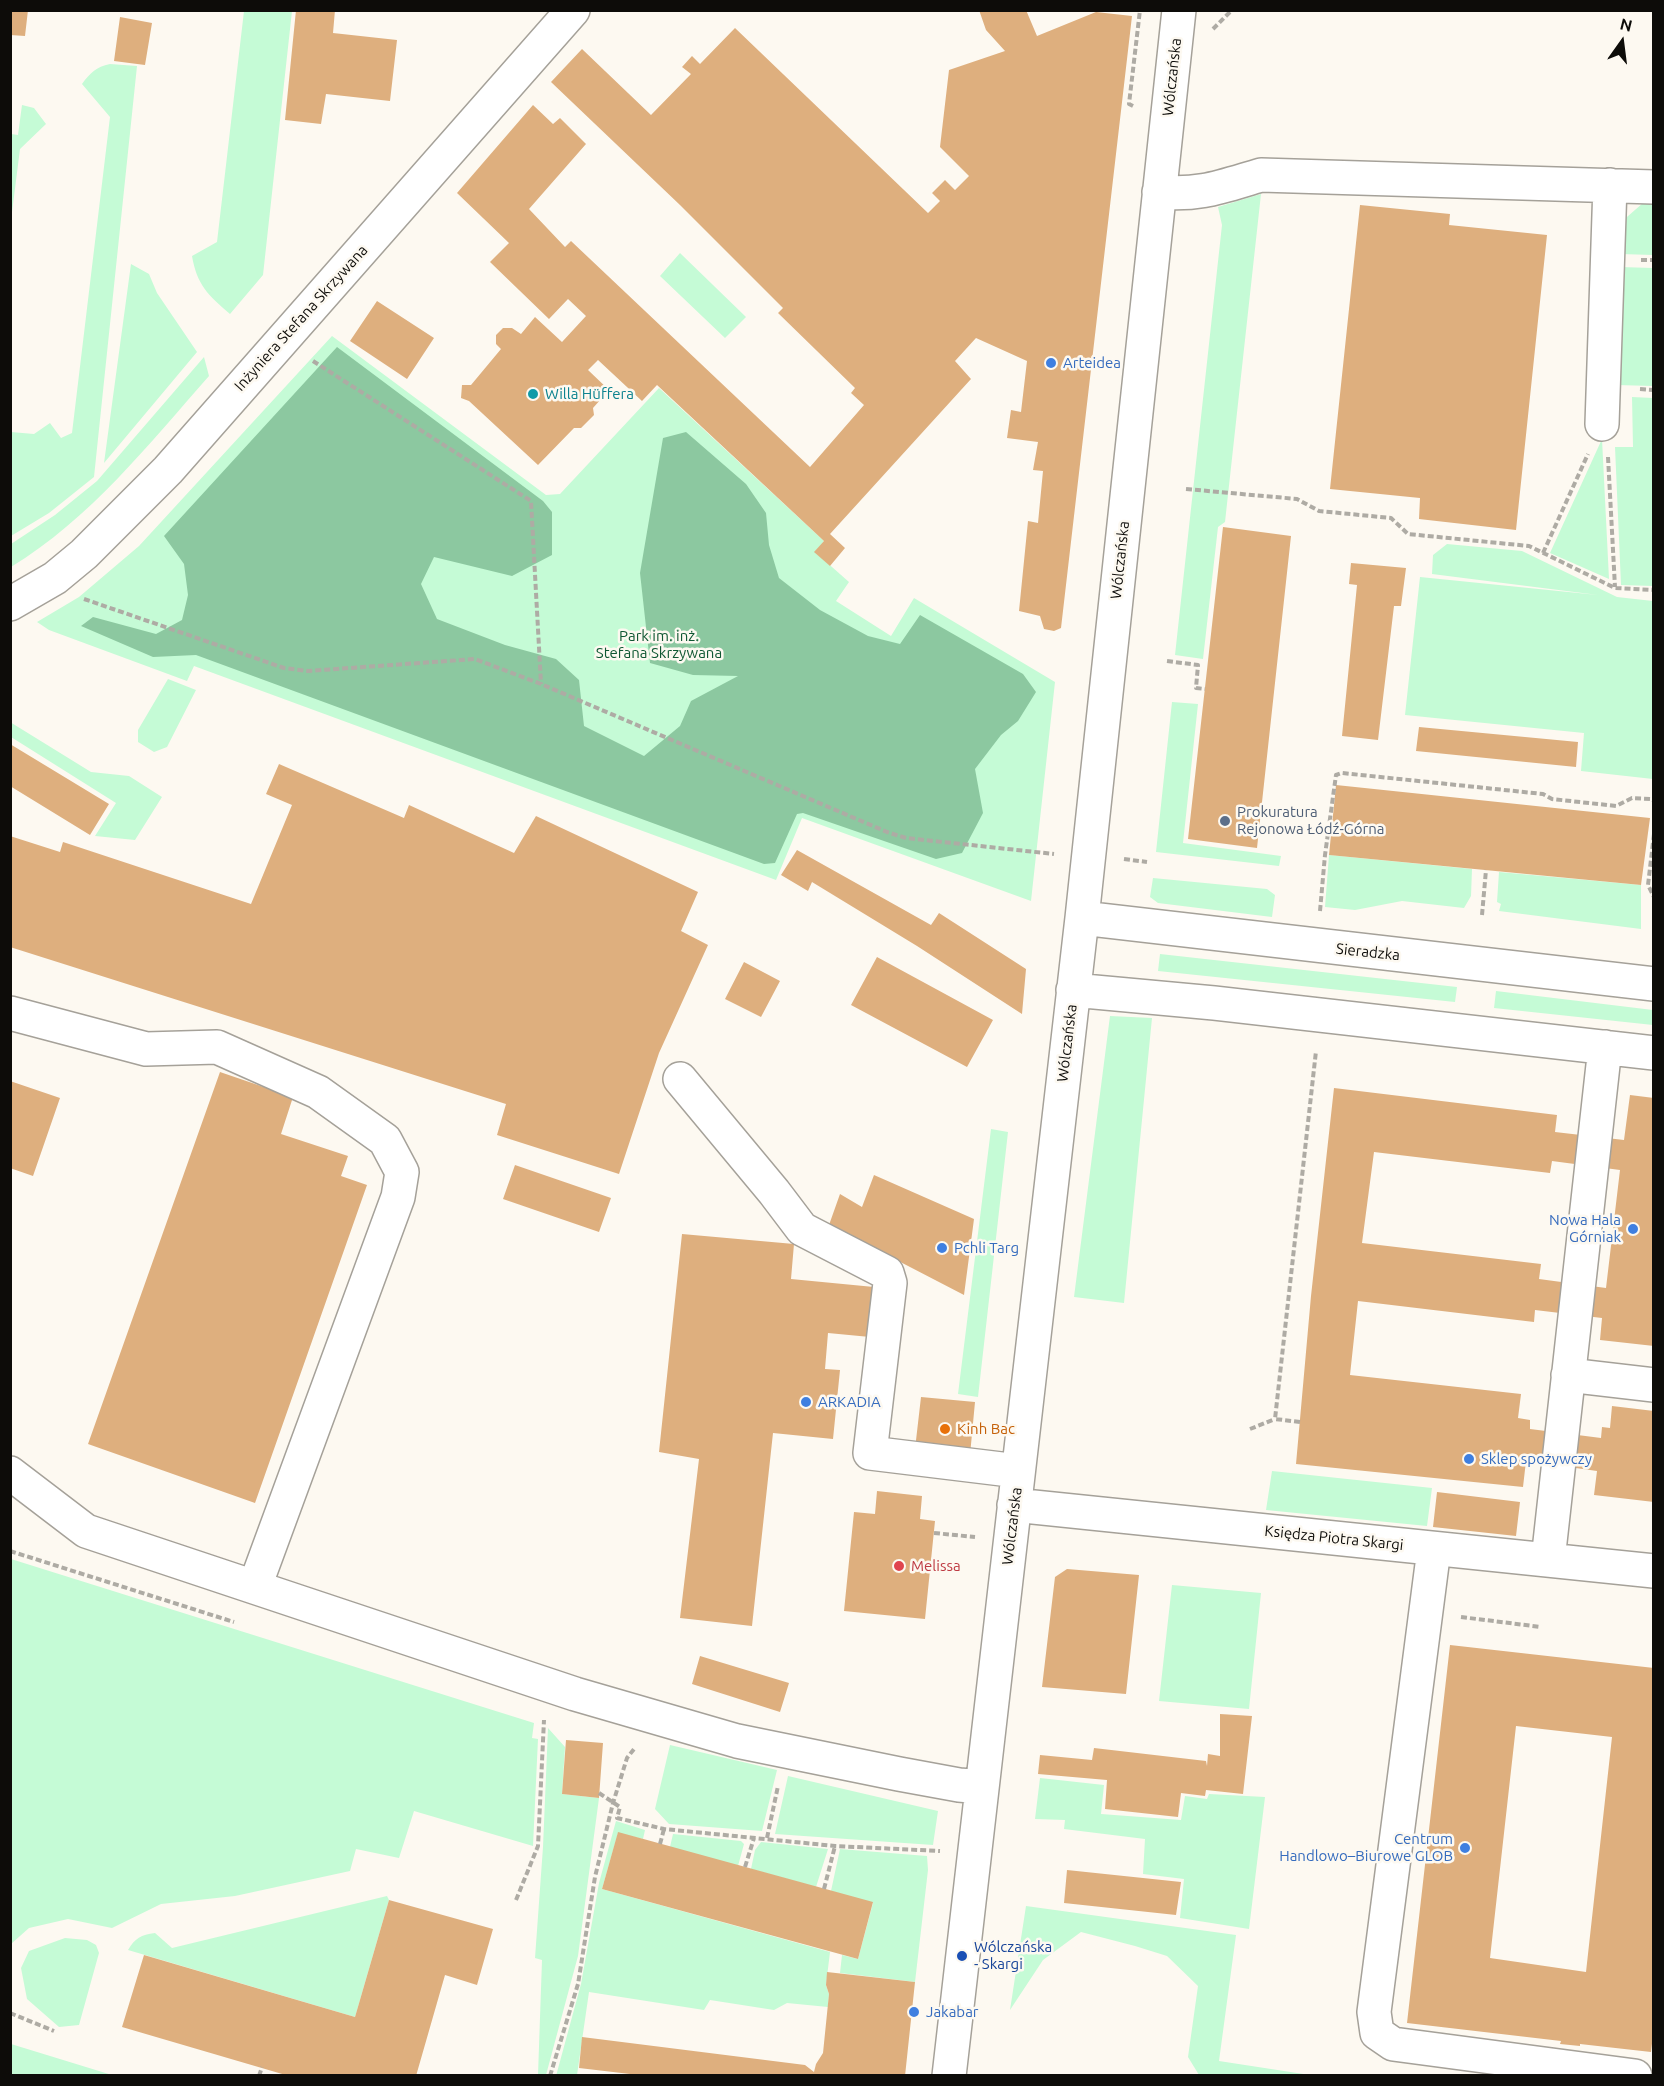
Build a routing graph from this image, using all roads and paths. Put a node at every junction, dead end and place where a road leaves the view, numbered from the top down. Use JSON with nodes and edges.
{"nodes":[{"id":1,"x":573,"y":10,"type":"edge"},
{"id":2,"x":1140,"y":10,"type":"edge"},
{"id":3,"x":1179,"y":10,"type":"edge"},
{"id":4,"x":1232,"y":10,"type":"edge"},
{"id":5,"x":1219,"y":26,"type":"dead end"},
{"id":6,"x":1130,"y":104,"type":"dead end"},
{"id":7,"x":1610,"y":185,"type":"junction"},
{"id":8,"x":1653,"y":187,"type":"edge"},
{"id":9,"x":1160,"y":192,"type":"junction"},
{"id":10,"x":310,"y":359,"type":"dead end"},
{"id":11,"x":1637,"y":389,"type":"dead end"},
{"id":12,"x":1653,"y":390,"type":"edge"},
{"id":13,"x":1602,"y":424,"type":"junction"},
{"id":14,"x":1186,"y":489,"type":"dead end"},
{"id":15,"x":1543,"y":553,"type":"junction"},
{"id":16,"x":55,"y":578,"type":"junction"},
{"id":17,"x":1615,"y":588,"type":"junction"},
{"id":18,"x":1653,"y":590,"type":"edge"},
{"id":19,"x":10,"y":604,"type":"edge"},
{"id":20,"x":1167,"y":661,"type":"dead end"},
{"id":21,"x":541,"y":684,"type":"junction"},
{"id":22,"x":1205,"y":689,"type":"dead end"},
{"id":23,"x":1653,"y":801,"type":"edge"},
{"id":24,"x":1653,"y":834,"type":"edge"},
{"id":25,"x":1088,"y":856,"type":"junction"},
{"id":26,"x":1486,"y":870,"type":"dead end"},
{"id":27,"x":1653,"y":897,"type":"edge"},
{"id":28,"x":1320,"y":911,"type":"dead end"},
{"id":29,"x":1482,"y":915,"type":"dead end"},
{"id":30,"x":1082,"y":918,"type":"junction"},
{"id":31,"x":1653,"y":984,"type":"edge"},
{"id":32,"x":1073,"y":990,"type":"junction"},
{"id":33,"x":10,"y":1013,"type":"edge"},
{"id":34,"x":1320,"y":1015,"type":"junction"},
{"id":35,"x":1605,"y":1047,"type":"junction"},
{"id":36,"x":1653,"y":1053,"type":"edge"},
{"id":37,"x":680,"y":1079,"type":"dead end"},
{"id":38,"x":1568,"y":1375,"type":"junction"},
{"id":39,"x":1653,"y":1385,"type":"edge"},
{"id":40,"x":1275,"y":1419,"type":"junction"},
{"id":41,"x":1300,"y":1422,"type":"dead end"},
{"id":42,"x":1250,"y":1429,"type":"dead end"},
{"id":43,"x":1018,"y":1471,"type":"junction"},
{"id":44,"x":10,"y":1473,"type":"edge"},
{"id":45,"x":1014,"y":1506,"type":"junction"},
{"id":46,"x":934,"y":1533,"type":"dead end"},
{"id":47,"x":975,"y":1537,"type":"dead end"},
{"id":48,"x":1434,"y":1549,"type":"junction"},
{"id":49,"x":1548,"y":1560,"type":"junction"},
{"id":50,"x":1653,"y":1571,"type":"edge"},
{"id":51,"x":255,"y":1586,"type":"junction"},
{"id":52,"x":1426,"y":1613,"type":"junction"},
{"id":53,"x":1541,"y":1627,"type":"dead end"},
{"id":54,"x":658,"y":1717,"type":"junction"},
{"id":55,"x":544,"y":1719,"type":"dead end"},
{"id":56,"x":785,"y":1752,"type":"junction"},
{"id":57,"x":982,"y":1787,"type":"junction"},
{"id":58,"x":599,"y":1793,"type":"dead end"},
{"id":59,"x":613,"y":1803,"type":"junction"},
{"id":60,"x":664,"y":1829,"type":"junction"},
{"id":61,"x":754,"y":1838,"type":"junction"},
{"id":62,"x":767,"y":1838,"type":"junction"},
{"id":63,"x":660,"y":1844,"type":"dead end"},
{"id":64,"x":835,"y":1846,"type":"junction"},
{"id":65,"x":941,"y":1851,"type":"dead end"},
{"id":66,"x":745,"y":1867,"type":"dead end"},
{"id":67,"x":824,"y":1889,"type":"dead end"},
{"id":68,"x":516,"y":1900,"type":"dead end"},
{"id":69,"x":10,"y":2013,"type":"edge"},
{"id":70,"x":54,"y":2031,"type":"dead end"},
{"id":71,"x":261,"y":2067,"type":"dead end"},
{"id":72,"x":259,"y":2076,"type":"edge"},
{"id":73,"x":550,"y":2076,"type":"edge"},
{"id":74,"x":949,"y":2076,"type":"edge"},
{"id":75,"x":1635,"y":2076,"type":"edge"}],
"edges":[{"from":1,"to":16,"type":"street","name":"Inżyniera Stefana Skrzywana"},
{"from":2,"to":6,"type":"path"},
{"from":3,"to":9,"type":"street","name":"Wólczańska"},
{"from":4,"to":5,"type":"path"},
{"from":7,"to":8,"type":"street"},
{"from":7,"to":9,"type":"street"},
{"from":7,"to":13,"type":"street"},
{"from":9,"to":25,"type":"street","name":"Wólczańska"},
{"from":10,"to":21,"type":"path"},
{"from":11,"to":12,"type":"path"},
{"from":13,"to":15,"type":"path"},
{"from":13,"to":17,"type":"path"},
{"from":14,"to":15,"type":"path"},
{"from":15,"to":17,"type":"path"},
{"from":16,"to":19,"type":"street","name":"Inżyniera Stefana Skrzywana"},
{"from":16,"to":21,"type":"path"},
{"from":17,"to":18,"type":"path"},
{"from":20,"to":22,"type":"path"},
{"from":21,"to":25,"type":"path"},
{"from":23,"to":28,"type":"path"},
{"from":24,"to":27,"type":"path"},
{"from":25,"to":30,"type":"street","name":"Wólczańska"},
{"from":26,"to":29,"type":"path"},
{"from":30,"to":31,"type":"street","name":"Sieradzka"},
{"from":30,"to":32,"type":"street","name":"Wólczańska"},
{"from":32,"to":34,"type":"street"},
{"from":32,"to":43,"type":"street","name":"Wólczańska"},
{"from":33,"to":51,"type":"street"},
{"from":34,"to":35,"type":"street"},
{"from":34,"to":40,"type":"path"},
{"from":35,"to":36,"type":"street"},
{"from":35,"to":38,"type":"street"},
{"from":37,"to":43,"type":"street"},
{"from":38,"to":39,"type":"street"},
{"from":38,"to":49,"type":"street"},
{"from":40,"to":41,"type":"path"},
{"from":40,"to":42,"type":"path"},
{"from":43,"to":45,"type":"street","name":"Wólczańska"},
{"from":44,"to":51,"type":"street"},
{"from":45,"to":48,"type":"street","name":"Księdza Piotra Skargi"},
{"from":45,"to":57,"type":"street","name":"Wólczańska"},
{"from":46,"to":47,"type":"path"},
{"from":48,"to":49,"type":"street","name":"Księdza Piotra Skargi"},
{"from":48,"to":52,"type":"street"},
{"from":49,"to":50,"type":"street","name":"Księdza Piotra Skargi"},
{"from":51,"to":54,"type":"street"},
{"from":52,"to":53,"type":"path"},
{"from":52,"to":75,"type":"street"},
{"from":54,"to":56,"type":"street"},
{"from":54,"to":59,"type":"path"},
{"from":55,"to":68,"type":"path"},
{"from":56,"to":57,"type":"street"},
{"from":56,"to":62,"type":"path"},
{"from":57,"to":74,"type":"street","name":"Wólczańska"},
{"from":58,"to":59,"type":"path"},
{"from":59,"to":60,"type":"path"},
{"from":59,"to":73,"type":"path"},
{"from":60,"to":61,"type":"path"},
{"from":60,"to":63,"type":"path"},
{"from":61,"to":62,"type":"path"},
{"from":61,"to":66,"type":"path"},
{"from":62,"to":64,"type":"path"},
{"from":64,"to":65,"type":"path"},
{"from":64,"to":67,"type":"path"},
{"from":69,"to":70,"type":"path"},
{"from":71,"to":72,"type":"path"}]}
